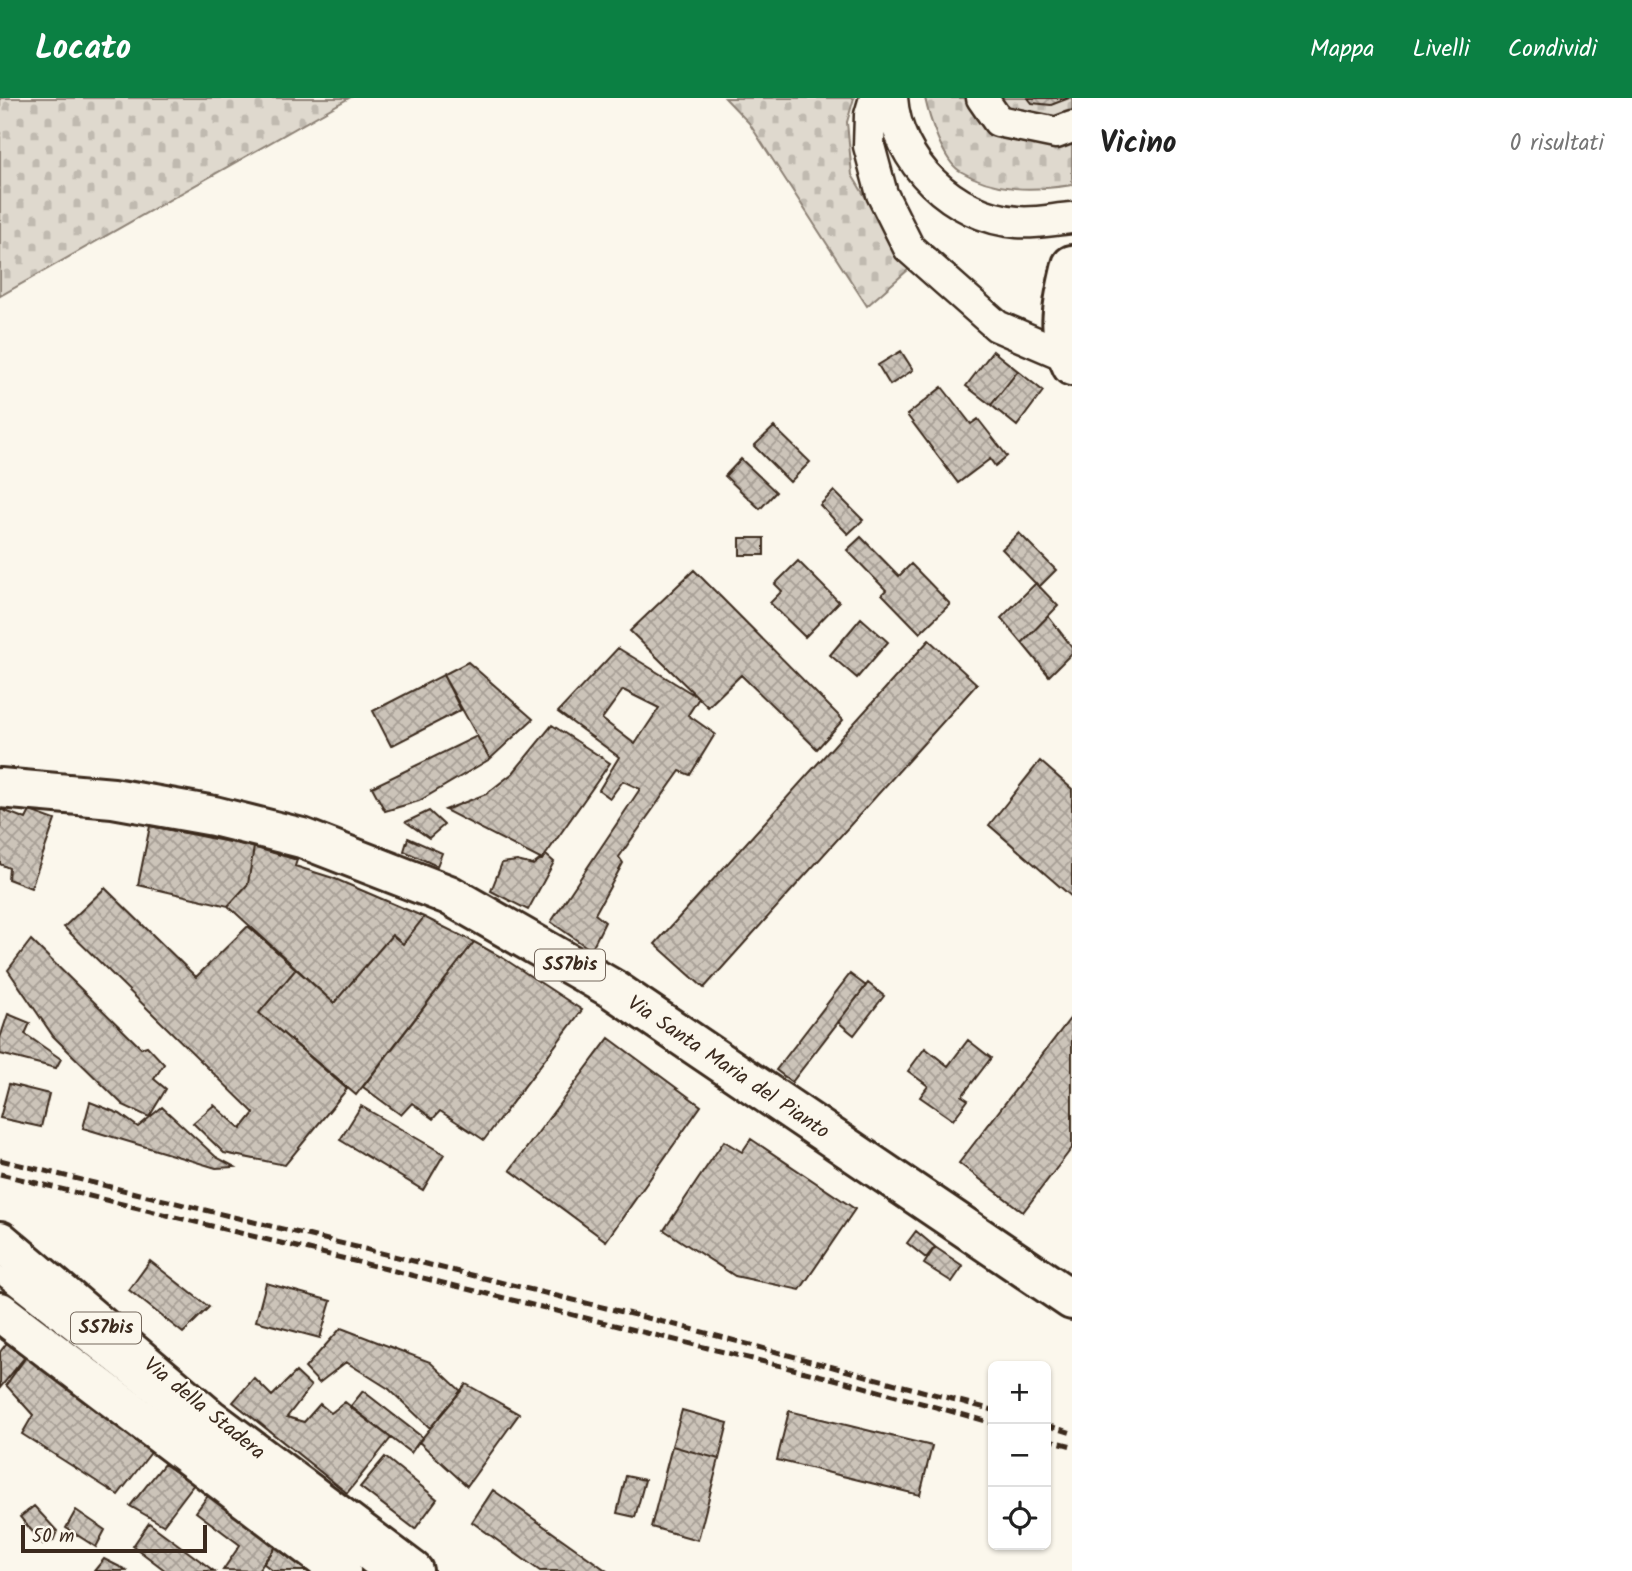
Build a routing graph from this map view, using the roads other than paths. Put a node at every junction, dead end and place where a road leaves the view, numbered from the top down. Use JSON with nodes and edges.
{"nodes":[{"id":1,"x":875,"y":98,"type":"edge"},
{"id":2,"x":892,"y":98,"type":"edge"},
{"id":3,"x":982,"y":98,"type":"edge"},
{"id":4,"x":1072,"y":127,"type":"edge"},
{"id":5,"x":921,"y":173,"type":"junction"},
{"id":6,"x":882,"y":194,"type":"junction"},
{"id":7,"x":1072,"y":218,"type":"edge"},
{"id":8,"x":1072,"y":265,"type":"edge"},
{"id":9,"x":1069,"y":361,"type":"edge"},
{"id":10,"x":0,"y":788,"type":"edge"},
{"id":11,"x":0,"y":1241,"type":"edge"},
{"id":12,"x":0,"y":1275,"type":"edge"},
{"id":13,"x":1072,"y":1300,"type":"edge"},
{"id":14,"x":0,"y":1312,"type":"edge"},
{"id":15,"x":162,"y":1405,"type":"junction"},
{"id":16,"x":209,"y":1418,"type":"junction"},
{"id":17,"x":189,"y":1453,"type":"junction"},
{"id":18,"x":341,"y":1571,"type":"edge"},
{"id":19,"x":377,"y":1571,"type":"edge"},
{"id":20,"x":413,"y":1571,"type":"edge"}],
"edges":[{"from":1,"to":6,"type":"street"},
{"from":2,"to":5,"type":"street"},
{"from":3,"to":4,"type":"street"},
{"from":5,"to":6,"type":"street"},
{"from":5,"to":7,"type":"street"},
{"from":6,"to":9,"type":"street"},
{"from":8,"to":9,"type":"main road"},
{"from":10,"to":13,"type":"main road","name":"Via Santa Maria del Pianto","number":"SS7bis"},
{"from":11,"to":16,"type":"main road","name":"Via della Stadera","number":"SS7bis"},
{"from":12,"to":15,"type":"lane"},
{"from":14,"to":17,"type":"main road","name":"Via della Stadera","number":"SS7bis"},
{"from":15,"to":16,"type":"lane"},
{"from":15,"to":17,"type":"lane"},
{"from":15,"to":19,"type":"lane"},
{"from":16,"to":20,"type":"main road","name":"Via della Stadera","number":"SS7bis"},
{"from":17,"to":18,"type":"main road","name":"Via della Stadera","number":"SS7bis"}]}
